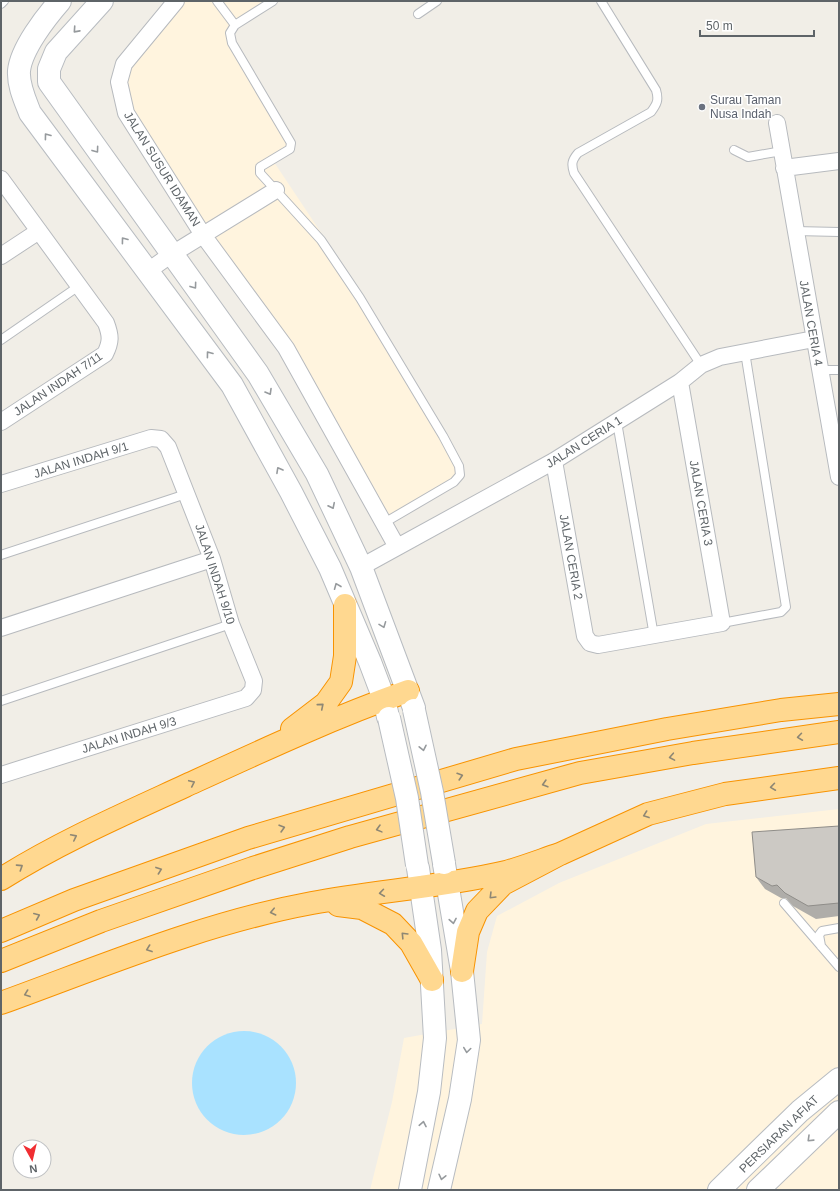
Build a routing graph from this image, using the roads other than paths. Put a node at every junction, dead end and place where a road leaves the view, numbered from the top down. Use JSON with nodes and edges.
{"nodes":[{"id":1,"x":4,"y":1,"type":"edge"},
{"id":2,"x":102,"y":1,"type":"edge"},
{"id":3,"x":176,"y":1,"type":"edge"},
{"id":4,"x":217,"y":1,"type":"edge"},
{"id":5,"x":273,"y":1,"type":"edge"},
{"id":6,"x":437,"y":1,"type":"edge"},
{"id":7,"x":601,"y":1,"type":"edge"},
{"id":8,"x":56,"y":3,"type":"edge"},
{"id":9,"x":1,"y":4,"type":"edge"},
{"id":10,"x":418,"y":14,"type":"dead end"},
{"id":11,"x":235,"y":25,"type":"junction"},
{"id":12,"x":777,"y":123,"type":"dead end"},
{"id":13,"x":734,"y":150,"type":"dead end"},
{"id":14,"x":782,"y":151,"type":"junction"},
{"id":15,"x":839,"y":161,"type":"edge"},
{"id":16,"x":784,"y":168,"type":"junction"},
{"id":17,"x":1,"y":179,"type":"edge"},
{"id":18,"x":276,"y":190,"type":"junction"},
{"id":19,"x":39,"y":231,"type":"junction"},
{"id":20,"x":795,"y":231,"type":"junction"},
{"id":21,"x":839,"y":232,"type":"edge"},
{"id":22,"x":203,"y":235,"type":"junction"},
{"id":23,"x":172,"y":254,"type":"junction"},
{"id":24,"x":1,"y":256,"type":"edge"},
{"id":25,"x":148,"y":271,"type":"junction"},
{"id":26,"x":79,"y":286,"type":"junction"},
{"id":27,"x":814,"y":339,"type":"junction"},
{"id":28,"x":1,"y":340,"type":"edge"},
{"id":29,"x":745,"y":352,"type":"junction"},
{"id":30,"x":701,"y":365,"type":"junction"},
{"id":31,"x":820,"y":370,"type":"junction"},
{"id":32,"x":839,"y":370,"type":"edge"},
{"id":33,"x":680,"y":382,"type":"junction"},
{"id":34,"x":1,"y":422,"type":"edge"},
{"id":35,"x":617,"y":422,"type":"junction"},
{"id":36,"x":161,"y":439,"type":"joint"},
{"id":37,"x":836,"y":439,"type":"edge"},
{"id":38,"x":554,"y":461,"type":"junction"},
{"id":39,"x":839,"y":477,"type":"edge"},
{"id":40,"x":1,"y":484,"type":"edge"},
{"id":41,"x":186,"y":494,"type":"junction"},
{"id":42,"x":384,"y":523,"type":"junction"},
{"id":43,"x":397,"y":547,"type":"junction"},
{"id":44,"x":1,"y":556,"type":"edge"},
{"id":45,"x":212,"y":559,"type":"junction"},
{"id":46,"x":361,"y":567,"type":"junction"},
{"id":47,"x":345,"y":605,"type":"junction"},
{"id":48,"x":722,"y":623,"type":"junction"},
{"id":49,"x":231,"y":624,"type":"junction"},
{"id":50,"x":1,"y":628,"type":"edge"},
{"id":51,"x":654,"y":636,"type":"junction"},
{"id":52,"x":253,"y":690,"type":"joint"},
{"id":53,"x":1,"y":700,"type":"edge"},
{"id":54,"x":411,"y":700,"type":"junction"},
{"id":55,"x":839,"y":704,"type":"edge"},
{"id":56,"x":386,"y":709,"type":"junction"},
{"id":57,"x":839,"y":732,"type":"edge"},
{"id":58,"x":268,"y":747,"type":"junction"},
{"id":59,"x":1,"y":775,"type":"edge"},
{"id":60,"x":839,"y":778,"type":"edge"},
{"id":61,"x":560,"y":854,"type":"junction"},
{"id":62,"x":446,"y":872,"type":"junction"},
{"id":63,"x":1,"y":880,"type":"edge"},
{"id":64,"x":421,"y":887,"type":"junction"},
{"id":65,"x":311,"y":903,"type":"junction"},
{"id":66,"x":784,"y":903,"type":"edge"},
{"id":67,"x":839,"y":928,"type":"edge"},
{"id":68,"x":1,"y":931,"type":"edge"},
{"id":69,"x":821,"y":947,"type":"junction"},
{"id":70,"x":839,"y":956,"type":"edge"},
{"id":71,"x":830,"y":957,"type":"junction"},
{"id":72,"x":1,"y":961,"type":"edge"},
{"id":73,"x":839,"y":967,"type":"edge"},
{"id":74,"x":462,"y":971,"type":"junction"},
{"id":75,"x":432,"y":980,"type":"junction"},
{"id":76,"x":1,"y":1003,"type":"edge"},
{"id":77,"x":839,"y":1079,"type":"edge"},
{"id":78,"x":839,"y":1112,"type":"edge"},
{"id":79,"x":410,"y":1190,"type":"edge"},
{"id":80,"x":439,"y":1190,"type":"edge"},
{"id":81,"x":719,"y":1190,"type":"edge"},
{"id":82,"x":758,"y":1190,"type":"edge"}],
"edges":[{"from":1,"to":9,"type":"lane"},
{"from":2,"to":23,"type":"main road","one_way":true},
{"from":3,"to":22,"type":"street","name":"JALAN SUSUR IDAMAN"},
{"from":4,"to":11,"type":"lane"},
{"from":5,"to":11,"type":"lane"},
{"from":6,"to":10,"type":"lane"},
{"from":7,"to":30,"type":"lane"},
{"from":25,"to":8,"type":"main road","one_way":true},
{"from":11,"to":18,"type":"lane"},
{"from":12,"to":14,"type":"street","name":"JALAN CERIA 4"},
{"from":13,"to":14,"type":"lane"},
{"from":14,"to":16,"type":"street","name":"JALAN CERIA 4"},
{"from":15,"to":16,"type":"street"},
{"from":16,"to":20,"type":"street","name":"JALAN CERIA 4"},
{"from":17,"to":19,"type":"street"},
{"from":18,"to":22,"type":"street"},
{"from":18,"to":42,"type":"lane"},
{"from":19,"to":24,"type":"street"},
{"from":19,"to":26,"type":"street"},
{"from":20,"to":21,"type":"lane"},
{"from":20,"to":27,"type":"street","name":"JALAN CERIA 4"},
{"from":22,"to":23,"type":"street"},
{"from":22,"to":42,"type":"street","name":"JALAN SUSUR IDAMAN"},
{"from":23,"to":25,"type":"street"},
{"from":23,"to":46,"type":"main road","one_way":true},
{"from":47,"to":25,"type":"main road","one_way":true},
{"from":26,"to":28,"type":"lane"},
{"from":26,"to":34,"type":"street","name":"JALAN INDAH 7/11"},
{"from":27,"to":29,"type":"street","name":"JALAN CERIA 1"},
{"from":27,"to":31,"type":"street","name":"JALAN CERIA 4"},
{"from":29,"to":30,"type":"street","name":"JALAN CERIA 1"},
{"from":29,"to":48,"type":"lane"},
{"from":30,"to":33,"type":"street","name":"JALAN CERIA 1"},
{"from":31,"to":32,"type":"lane"},
{"from":31,"to":37,"type":"street","name":"JALAN CERIA 4"},
{"from":33,"to":35,"type":"street","name":"JALAN CERIA 1"},
{"from":33,"to":48,"type":"street","name":"JALAN CERIA 3"},
{"from":35,"to":38,"type":"street","name":"JALAN CERIA 1"},
{"from":35,"to":51,"type":"lane"},
{"from":36,"to":40,"type":"street","name":"JALAN INDAH 9/1"},
{"from":36,"to":41,"type":"street","name":"JALAN INDAH 9/10"},
{"from":37,"to":39,"type":"street","name":"JALAN CERIA 4"},
{"from":38,"to":43,"type":"street","name":"JALAN CERIA 1"},
{"from":38,"to":51,"type":"street","name":"JALAN CERIA 2"},
{"from":41,"to":44,"type":"lane"},
{"from":41,"to":45,"type":"street","name":"JALAN INDAH 9/10"},
{"from":42,"to":43,"type":"street","name":"JALAN SUSUR IDAMAN"},
{"from":43,"to":46,"type":"street","name":"JALAN CERIA 1"},
{"from":45,"to":49,"type":"street","name":"JALAN INDAH 9/10"},
{"from":45,"to":50,"type":"street"},
{"from":46,"to":54,"type":"main road","one_way":true},
{"from":47,"to":56,"type":"main road"},
{"from":58,"to":47,"type":"highway","one_way":true},
{"from":48,"to":51,"type":"street"},
{"from":49,"to":52,"type":"street","name":"JALAN INDAH 9/10"},
{"from":49,"to":53,"type":"lane"},
{"from":52,"to":59,"type":"street","name":"JALAN INDAH 9/3"},
{"from":54,"to":56,"type":"highway"},
{"from":54,"to":62,"type":"main road","one_way":true,"bridge":true},
{"from":68,"to":55,"type":"highway","one_way":true},
{"from":56,"to":58,"type":"highway"},
{"from":56,"to":64,"type":"main road","bridge":true},
{"from":57,"to":72,"type":"highway","one_way":true},
{"from":63,"to":58,"type":"highway","one_way":true},
{"from":60,"to":61,"type":"highway","one_way":true},
{"from":61,"to":62,"type":"highway"},
{"from":61,"to":74,"type":"highway","one_way":true},
{"from":62,"to":64,"type":"highway"},
{"from":62,"to":74,"type":"main road","one_way":true},
{"from":64,"to":65,"type":"highway","one_way":true},
{"from":64,"to":75,"type":"main road"},
{"from":75,"to":65,"type":"highway","one_way":true},
{"from":65,"to":76,"type":"highway","one_way":true},
{"from":66,"to":69,"type":"lane"},
{"from":67,"to":69,"type":"lane"},
{"from":69,"to":71,"type":"lane"},
{"from":70,"to":71,"type":"lane"},
{"from":71,"to":73,"type":"lane"},
{"from":74,"to":80,"type":"main road","one_way":true},
{"from":79,"to":75,"type":"main road","one_way":true},
{"from":77,"to":81,"type":"main road","name":"PERSIARAN AFIAT"},
{"from":78,"to":82,"type":"main road","one_way":true}]}
